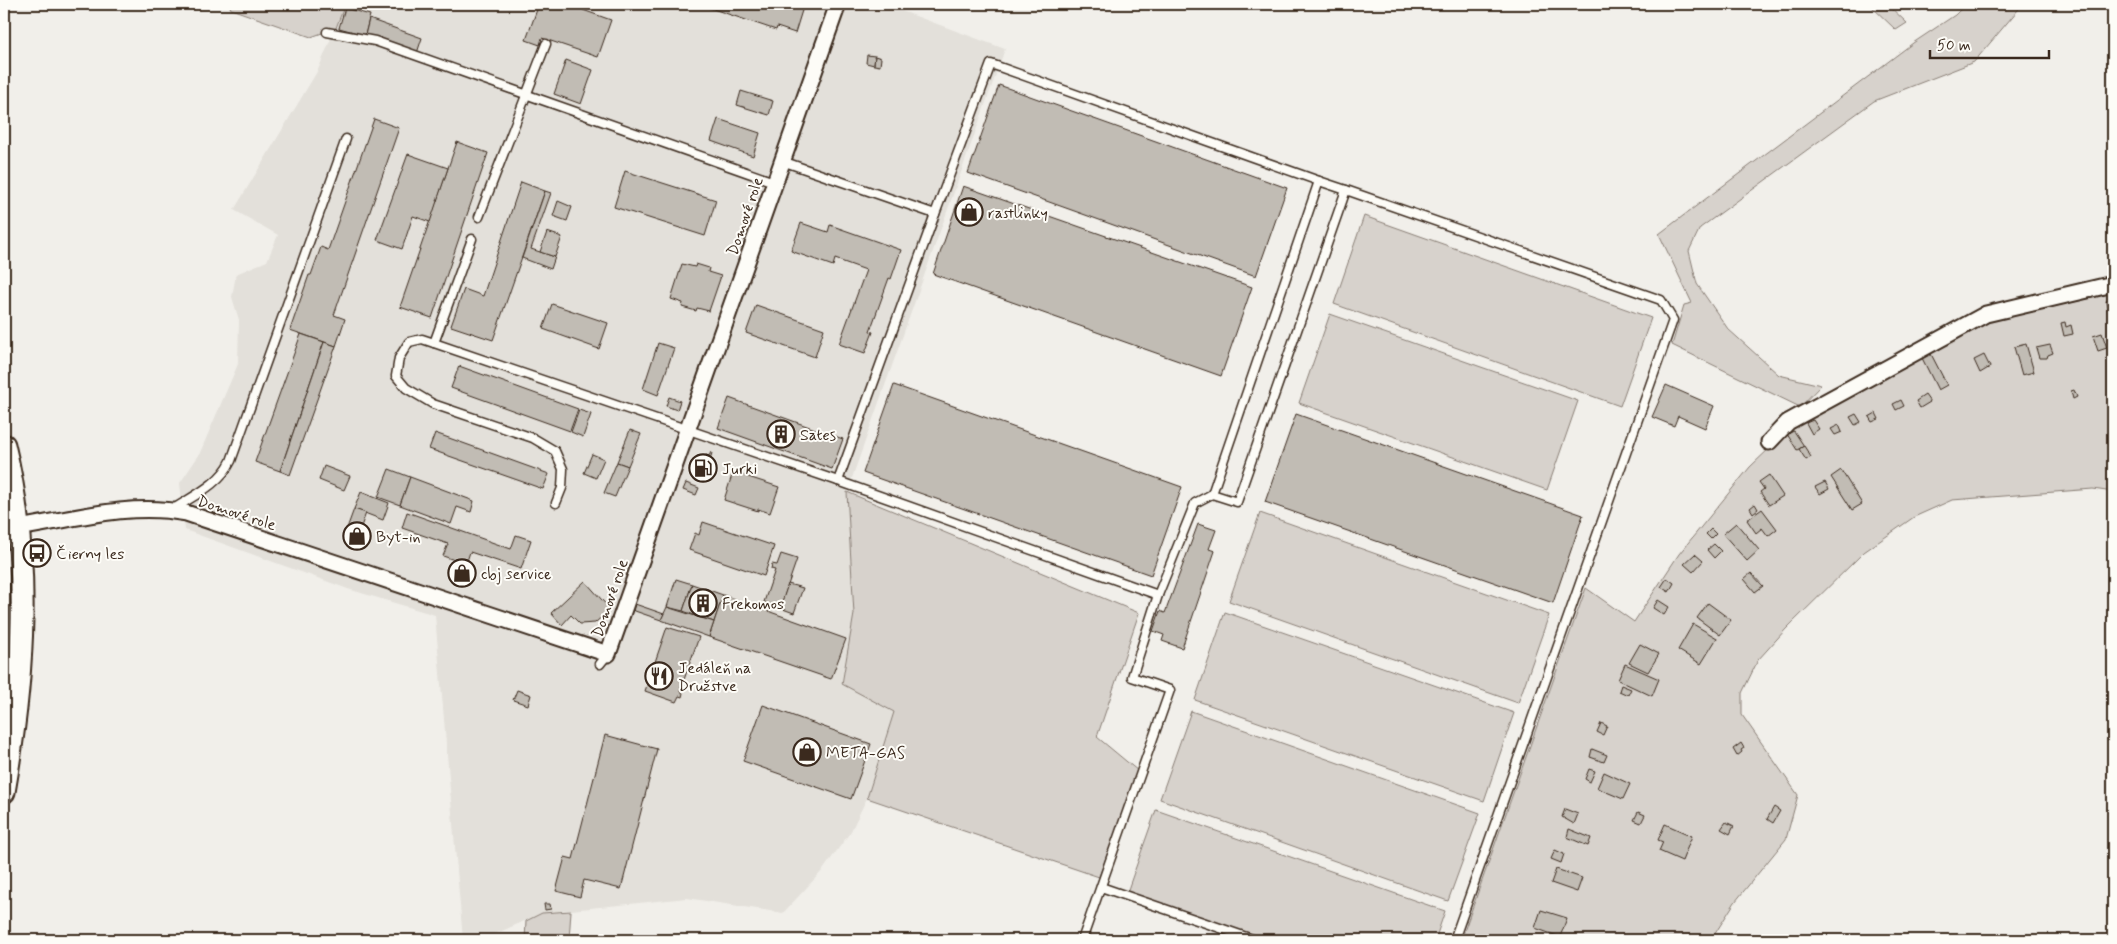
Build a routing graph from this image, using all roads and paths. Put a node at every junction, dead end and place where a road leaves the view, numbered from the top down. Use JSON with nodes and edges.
{"nodes":[{"id":1,"x":838,"y":4,"type":"edge"},
{"id":2,"x":327,"y":32,"type":"dead end"},
{"id":3,"x":546,"y":44,"type":"dead end"},
{"id":4,"x":526,"y":94,"type":"junction"},
{"id":5,"x":346,"y":139,"type":"dead end"},
{"id":6,"x":782,"y":162,"type":"junction"},
{"id":7,"x":1319,"y":180,"type":"junction"},
{"id":8,"x":774,"y":182,"type":"junction"},
{"id":9,"x":1346,"y":190,"type":"junction"},
{"id":10,"x":935,"y":214,"type":"junction"},
{"id":11,"x":479,"y":217,"type":"dead end"},
{"id":12,"x":472,"y":239,"type":"dead end"},
{"id":13,"x":2113,"y":284,"type":"edge"},
{"id":14,"x":434,"y":342,"type":"junction"},
{"id":15,"x":687,"y":429,"type":"junction"},
{"id":16,"x":1769,"y":442,"type":"dead end"},
{"id":17,"x":4,"y":444,"type":"edge"},
{"id":18,"x":838,"y":481,"type":"junction"},
{"id":19,"x":1212,"y":494,"type":"junction"},
{"id":20,"x":556,"y":503,"type":"dead end"},
{"id":21,"x":172,"y":510,"type":"junction"},
{"id":22,"x":19,"y":528,"type":"junction"},
{"id":23,"x":1158,"y":594,"type":"junction"},
{"id":24,"x":4,"y":792,"type":"edge"},
{"id":25,"x":1101,"y":886,"type":"junction"},
{"id":26,"x":1082,"y":940,"type":"edge"},
{"id":27,"x":1255,"y":940,"type":"edge"},
{"id":28,"x":1454,"y":940,"type":"edge"}],
"edges":[{"from":1,"to":6,"type":"street","name":"Domové role"},
{"from":2,"to":4,"type":"lane"},
{"from":3,"to":4,"type":"lane"},
{"from":4,"to":8,"type":"lane"},
{"from":4,"to":11,"type":"lane"},
{"from":5,"to":21,"type":"lane"},
{"from":6,"to":8,"type":"street","name":"Domové role"},
{"from":6,"to":10,"type":"lane"},
{"from":7,"to":9,"type":"lane"},
{"from":7,"to":10,"type":"lane"},
{"from":7,"to":19,"type":"lane"},
{"from":8,"to":15,"type":"street","name":"Domové role"},
{"from":9,"to":19,"type":"lane"},
{"from":9,"to":28,"type":"lane"},
{"from":10,"to":18,"type":"lane"},
{"from":12,"to":14,"type":"lane"},
{"from":13,"to":16,"type":"street"},
{"from":14,"to":15,"type":"lane"},
{"from":14,"to":20,"type":"lane"},
{"from":15,"to":18,"type":"lane"},
{"from":15,"to":21,"type":"street","name":"Domové role"},
{"from":17,"to":22,"type":"main road"},
{"from":18,"to":23,"type":"lane"},
{"from":19,"to":23,"type":"lane"},
{"from":21,"to":22,"type":"street","name":"Domové role"},
{"from":22,"to":24,"type":"main road"},
{"from":23,"to":25,"type":"lane"},
{"from":25,"to":26,"type":"lane"},
{"from":25,"to":27,"type":"lane"}]}
